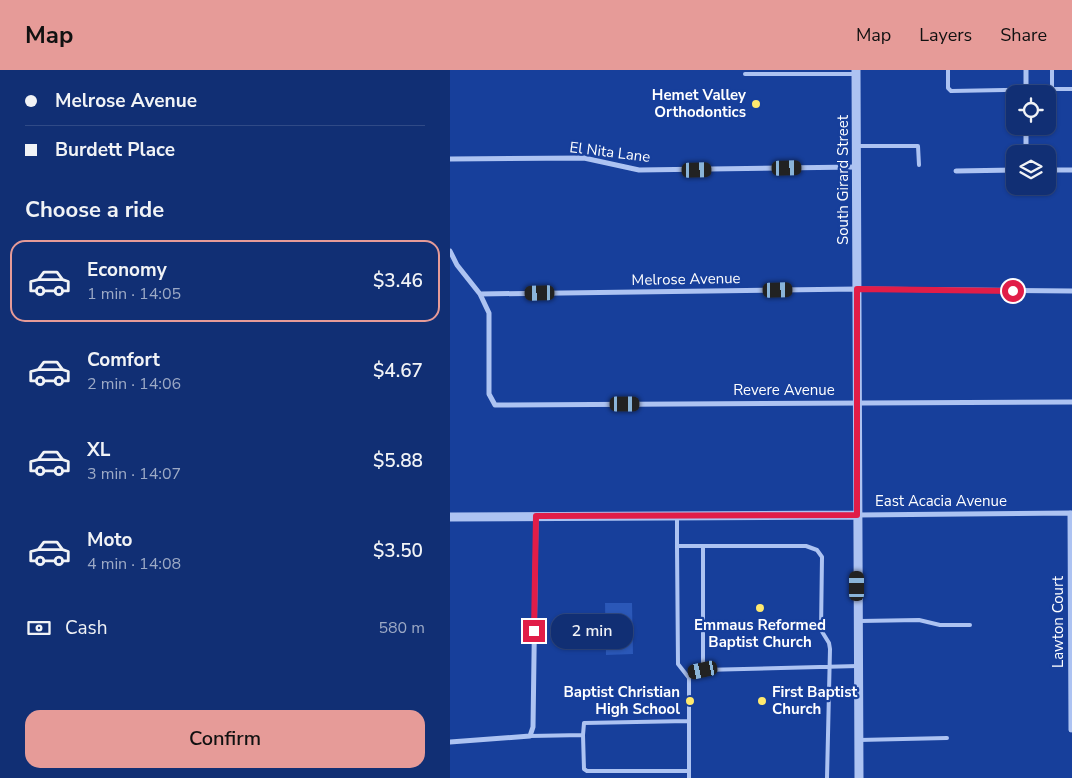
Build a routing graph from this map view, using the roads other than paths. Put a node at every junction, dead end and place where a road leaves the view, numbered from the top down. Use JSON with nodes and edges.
{"nodes":[{"id":1,"x":948,"y":70,"type":"edge"},
{"id":2,"x":1026,"y":70,"type":"edge"},
{"id":3,"x":1052,"y":70,"type":"edge"},
{"id":4,"x":856,"y":72,"type":"edge"},
{"id":5,"x":745,"y":74,"type":"dead end"},
{"id":6,"x":1026,"y":85,"type":"edge"},
{"id":7,"x":1052,"y":85,"type":"edge"},
{"id":8,"x":1056,"y":89,"type":"edge"},
{"id":9,"x":1072,"y":89,"type":"edge"},
{"id":10,"x":1006,"y":92,"type":"edge"},
{"id":11,"x":856,"y":146,"type":"junction"},
{"id":12,"x":450,"y":160,"type":"edge"},
{"id":13,"x":918,"y":165,"type":"dead end"},
{"id":14,"x":856,"y":167,"type":"junction"},
{"id":15,"x":1006,"y":170,"type":"edge"},
{"id":16,"x":1056,"y":170,"type":"edge"},
{"id":17,"x":1072,"y":170,"type":"edge"},
{"id":18,"x":956,"y":171,"type":"dead end"},
{"id":19,"x":450,"y":251,"type":"edge"},
{"id":20,"x":857,"y":289,"type":"junction"},
{"id":21,"x":1072,"y":291,"type":"edge"},
{"id":22,"x":480,"y":294,"type":"junction"},
{"id":23,"x":857,"y":402,"type":"junction"},
{"id":24,"x":1072,"y":402,"type":"edge"},
{"id":25,"x":1071,"y":513,"type":"edge"},
{"id":26,"x":857,"y":515,"type":"junction"},
{"id":27,"x":536,"y":516,"type":"junction"},
{"id":28,"x":677,"y":516,"type":"junction"},
{"id":29,"x":450,"y":517,"type":"edge"},
{"id":30,"x":677,"y":546,"type":"junction"},
{"id":31,"x":703,"y":546,"type":"junction"},
{"id":32,"x":858,"y":621,"type":"junction"},
{"id":33,"x":970,"y":625,"type":"dead end"},
{"id":34,"x":858,"y":666,"type":"junction"},
{"id":35,"x":828,"y":667,"type":"junction"},
{"id":36,"x":703,"y":670,"type":"junction"},
{"id":37,"x":688,"y":678,"type":"junction"},
{"id":38,"x":688,"y":720,"type":"junction"},
{"id":39,"x":1071,"y":730,"type":"edge"},
{"id":40,"x":583,"y":735,"type":"junction"},
{"id":41,"x":530,"y":736,"type":"junction"},
{"id":42,"x":947,"y":738,"type":"dead end"},
{"id":43,"x":858,"y":740,"type":"junction"},
{"id":44,"x":450,"y":742,"type":"edge"},
{"id":45,"x":688,"y":772,"type":"junction"},
{"id":46,"x":689,"y":778,"type":"edge"},
{"id":47,"x":827,"y":778,"type":"edge"},
{"id":48,"x":859,"y":778,"type":"edge"}],
"edges":[{"from":1,"to":10,"type":"lane"},
{"from":2,"to":6,"type":"street"},
{"from":3,"to":7,"type":"lane"},
{"from":4,"to":5,"type":"lane"},
{"from":4,"to":11,"type":"street","name":"South Girard Street"},
{"from":8,"to":9,"type":"lane"},
{"from":11,"to":13,"type":"lane"},
{"from":11,"to":14,"type":"street","name":"South Girard Street"},
{"from":12,"to":14,"type":"street","name":"El Nita Lane"},
{"from":14,"to":20,"type":"street","name":"South Girard Street"},
{"from":15,"to":18,"type":"street"},
{"from":16,"to":17,"type":"street"},
{"from":19,"to":22,"type":"street"},
{"from":20,"to":21,"type":"street","name":"Melrose Avenue"},
{"from":20,"to":22,"type":"street","name":"Melrose Avenue"},
{"from":20,"to":23,"type":"street","name":"South Girard Street"},
{"from":22,"to":23,"type":"street","name":"Revere Avenue"},
{"from":23,"to":24,"type":"street","name":"Revere Avenue"},
{"from":23,"to":26,"type":"street","name":"South Girard Street"},
{"from":25,"to":26,"type":"street","name":"East Acacia Avenue"},
{"from":25,"to":39,"type":"street","name":"Lawton Court"},
{"from":26,"to":28,"type":"street","name":"East Acacia Avenue"},
{"from":26,"to":32,"type":"street","name":"South Girard Street"},
{"from":27,"to":28,"type":"street","name":"East Acacia Avenue"},
{"from":27,"to":29,"type":"street","name":"East Acacia Avenue"},
{"from":27,"to":41,"type":"street"},
{"from":28,"to":30,"type":"lane"},
{"from":30,"to":31,"type":"lane"},
{"from":30,"to":37,"type":"lane"},
{"from":31,"to":35,"type":"lane"},
{"from":31,"to":36,"type":"lane"},
{"from":32,"to":33,"type":"lane"},
{"from":32,"to":34,"type":"street","name":"South Girard Street"},
{"from":34,"to":35,"type":"lane"},
{"from":34,"to":43,"type":"street","name":"South Girard Street"},
{"from":35,"to":36,"type":"lane"},
{"from":35,"to":47,"type":"lane"},
{"from":36,"to":37,"type":"lane"},
{"from":37,"to":38,"type":"lane"},
{"from":38,"to":40,"type":"lane"},
{"from":38,"to":45,"type":"lane"},
{"from":40,"to":41,"type":"lane"},
{"from":40,"to":45,"type":"lane"},
{"from":41,"to":44,"type":"street"},
{"from":42,"to":43,"type":"lane"},
{"from":43,"to":48,"type":"street","name":"South Girard Street"},
{"from":45,"to":46,"type":"lane"}]}
